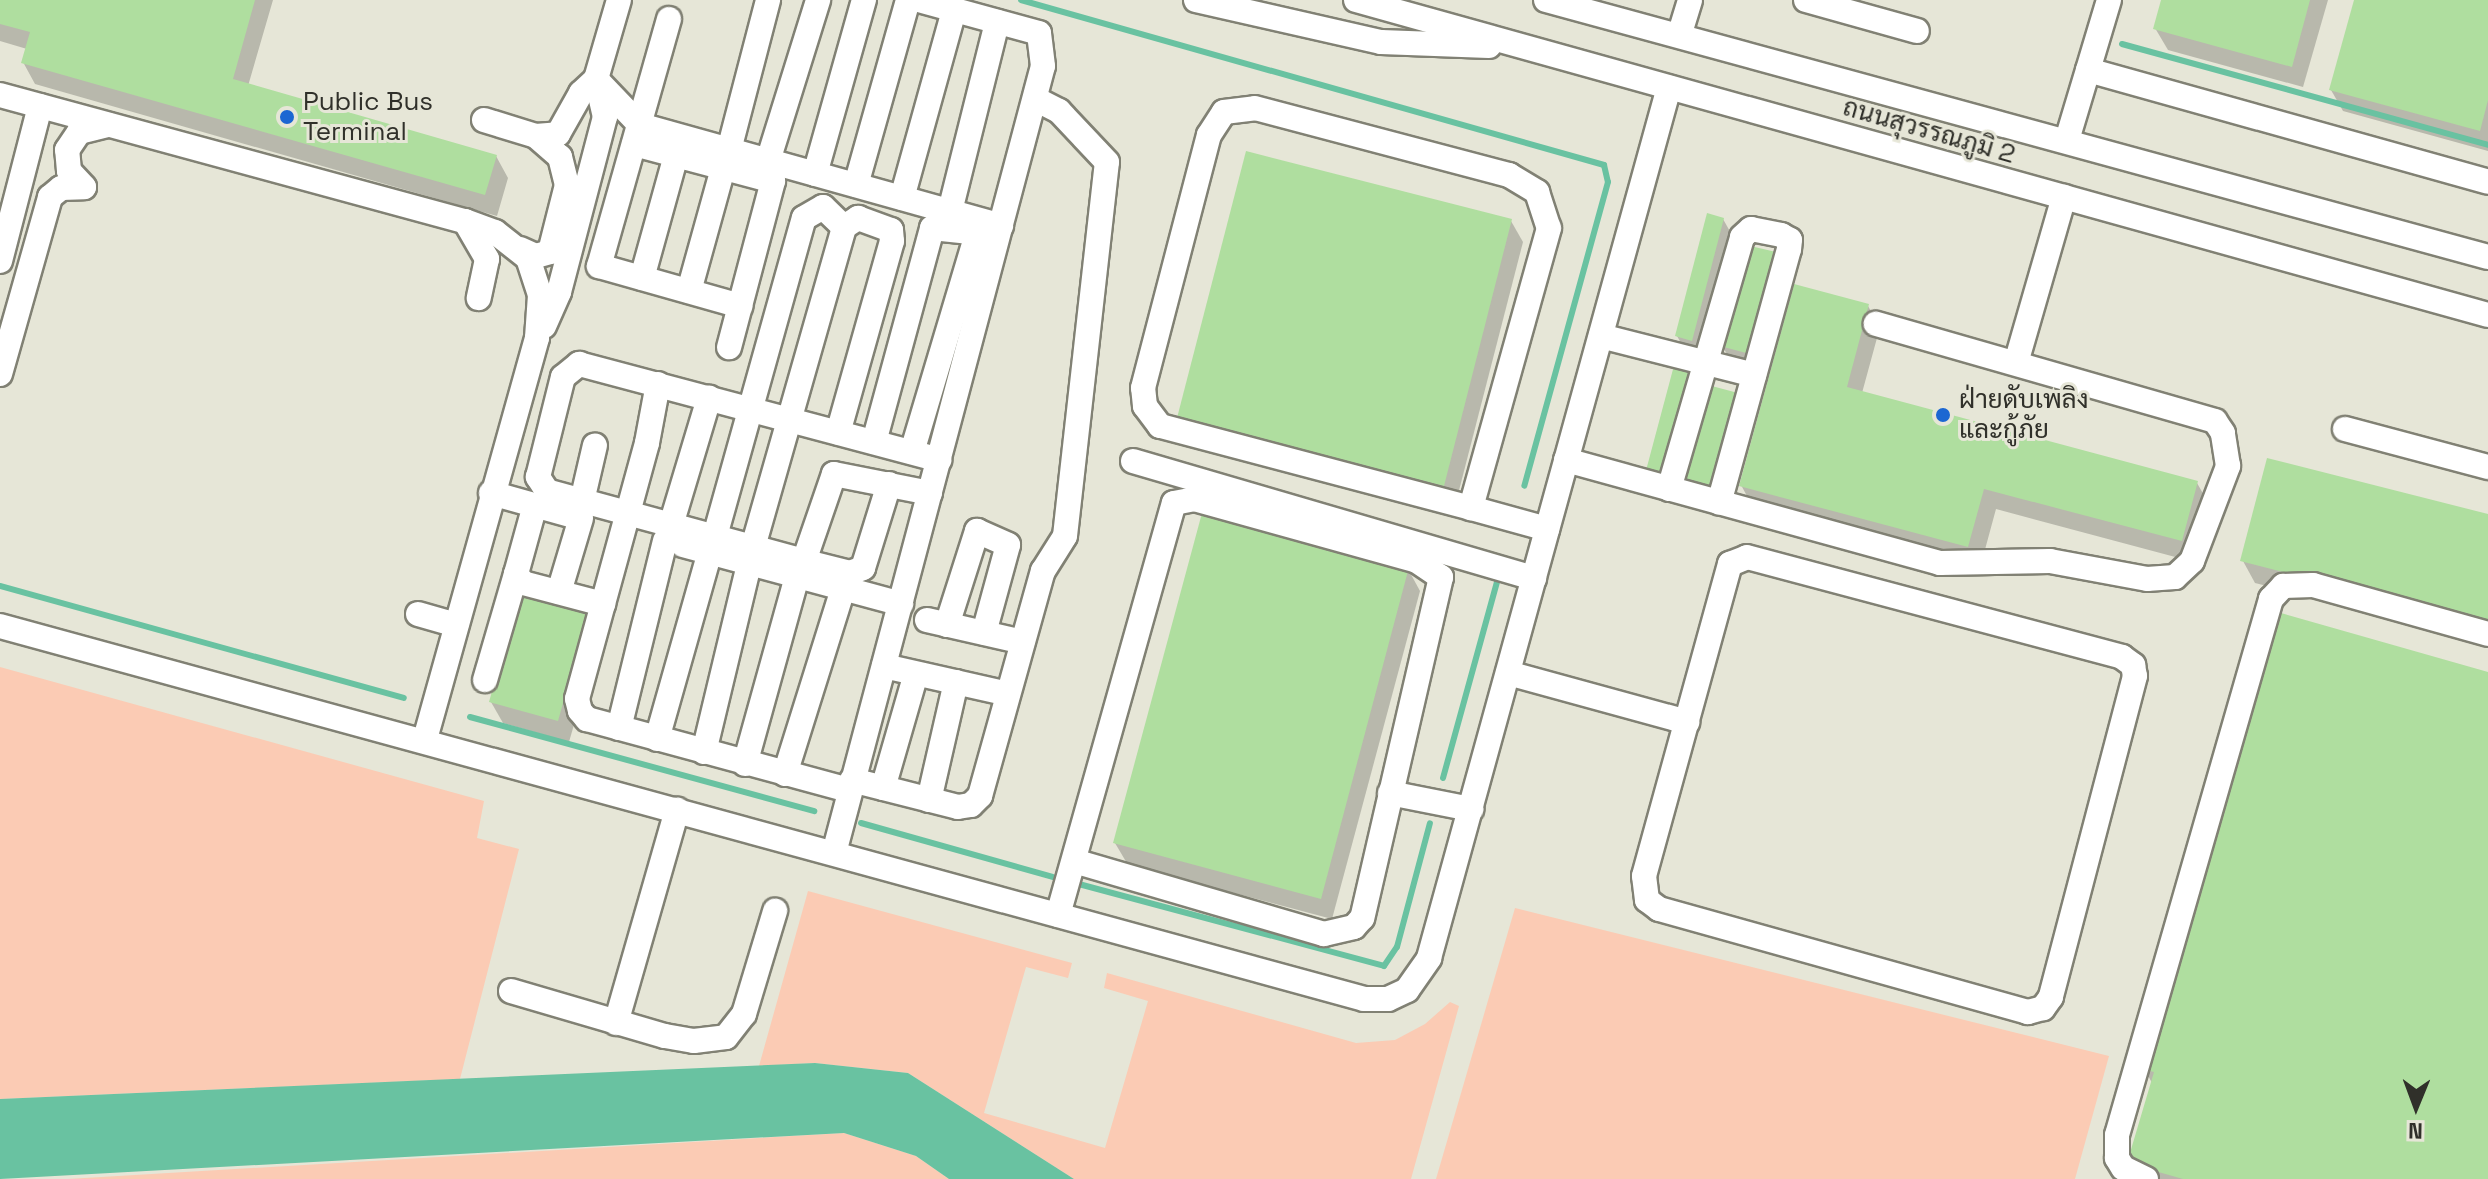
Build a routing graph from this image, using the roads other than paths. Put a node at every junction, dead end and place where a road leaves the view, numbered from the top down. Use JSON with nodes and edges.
{"nodes":[{"id":1,"x":619,"y":0,"type":"edge"},
{"id":2,"x":768,"y":0,"type":"edge"},
{"id":3,"x":818,"y":0,"type":"edge"},
{"id":4,"x":864,"y":0,"type":"edge"},
{"id":5,"x":908,"y":0,"type":"edge"},
{"id":6,"x":918,"y":0,"type":"edge"},
{"id":7,"x":1196,"y":0,"type":"edge"},
{"id":8,"x":1356,"y":0,"type":"edge"},
{"id":9,"x":1690,"y":0,"type":"edge"},
{"id":10,"x":1806,"y":0,"type":"edge"},
{"id":11,"x":2109,"y":0,"type":"edge"},
{"id":12,"x":1552,"y":1,"type":"edge"},
{"id":13,"x":1860,"y":7,"type":"edge"},
{"id":14,"x":954,"y":10,"type":"junction"},
{"id":15,"x":669,"y":19,"type":"dead end"},
{"id":16,"x":997,"y":22,"type":"junction"},
{"id":17,"x":1917,"y":31,"type":"dead end"},
{"id":18,"x":1680,"y":33,"type":"junction"},
{"id":19,"x":1527,"y":47,"type":"junction"},
{"id":20,"x":2088,"y":70,"type":"junction"},
{"id":21,"x":596,"y":79,"type":"junction"},
{"id":22,"x":1669,"y":87,"type":"junction"},
{"id":23,"x":0,"y":95,"type":"edge"},
{"id":24,"x":1035,"y":99,"type":"junction"},
{"id":25,"x":40,"y":106,"type":"junction"},
{"id":26,"x":484,"y":120,"type":"dead end"},
{"id":27,"x":110,"y":125,"type":"junction"},
{"id":28,"x":637,"y":134,"type":"junction"},
{"id":29,"x":536,"y":136,"type":"junction"},
{"id":30,"x":2067,"y":140,"type":"junction"},
{"id":31,"x":676,"y":155,"type":"junction"},
{"id":32,"x":726,"y":159,"type":"junction"},
{"id":33,"x":768,"y":161,"type":"junction"},
{"id":34,"x":815,"y":174,"type":"junction"},
{"id":35,"x":2488,"y":182,"type":"edge"},
{"id":36,"x":856,"y":185,"type":"junction"},
{"id":37,"x":2064,"y":197,"type":"junction"},
{"id":38,"x":902,"y":198,"type":"junction"},
{"id":39,"x":950,"y":211,"type":"junction"},
{"id":40,"x":465,"y":221,"type":"junction"},
{"id":41,"x":844,"y":227,"type":"junction"},
{"id":42,"x":992,"y":233,"type":"junction"},
{"id":43,"x":2,"y":246,"type":"edge"},
{"id":44,"x":520,"y":249,"type":"junction"},
{"id":45,"x":2488,"y":257,"type":"edge"},
{"id":46,"x":642,"y":278,"type":"junction"},
{"id":47,"x":689,"y":291,"type":"junction"},
{"id":48,"x":479,"y":298,"type":"dead end"},
{"id":49,"x":740,"y":306,"type":"junction"},
{"id":50,"x":2488,"y":315,"type":"edge"},
{"id":51,"x":1876,"y":324,"type":"dead end"},
{"id":52,"x":1601,"y":336,"type":"junction"},
{"id":53,"x":537,"y":338,"type":"junction"},
{"id":54,"x":729,"y":347,"type":"dead end"},
{"id":55,"x":1706,"y":363,"type":"junction"},
{"id":56,"x":2016,"y":363,"type":"junction"},
{"id":57,"x":0,"y":374,"type":"edge"},
{"id":58,"x":1754,"y":375,"type":"junction"},
{"id":59,"x":658,"y":384,"type":"junction"},
{"id":60,"x":709,"y":398,"type":"junction"},
{"id":61,"x":751,"y":410,"type":"junction"},
{"id":62,"x":790,"y":420,"type":"junction"},
{"id":63,"x":2345,"y":429,"type":"dead end"},
{"id":64,"x":838,"y":433,"type":"junction"},
{"id":65,"x":874,"y":442,"type":"junction"},
{"id":66,"x":595,"y":445,"type":"dead end"},
{"id":67,"x":503,"y":451,"type":"junction"},
{"id":68,"x":912,"y":452,"type":"junction"},
{"id":69,"x":541,"y":459,"type":"junction"},
{"id":70,"x":939,"y":460,"type":"junction"},
{"id":71,"x":1566,"y":460,"type":"junction"},
{"id":72,"x":1133,"y":461,"type":"dead end"},
{"id":73,"x":2488,"y":467,"type":"edge"},
{"id":74,"x":889,"y":484,"type":"junction"},
{"id":75,"x":1669,"y":489,"type":"junction"},
{"id":76,"x":491,"y":493,"type":"junction"},
{"id":77,"x":930,"y":493,"type":"junction"},
{"id":78,"x":1719,"y":503,"type":"junction"},
{"id":79,"x":535,"y":505,"type":"junction"},
{"id":80,"x":1471,"y":508,"type":"junction"},
{"id":81,"x":582,"y":509,"type":"junction"},
{"id":82,"x":625,"y":521,"type":"junction"},
{"id":83,"x":1547,"y":529,"type":"junction"},
{"id":84,"x":668,"y":533,"type":"junction"},
{"id":85,"x":712,"y":544,"type":"junction"},
{"id":86,"x":751,"y":556,"type":"junction"},
{"id":87,"x":801,"y":568,"type":"junction"},
{"id":88,"x":516,"y":574,"type":"junction"},
{"id":89,"x":1534,"y":578,"type":"junction"},
{"id":90,"x":843,"y":589,"type":"junction"},
{"id":91,"x":559,"y":592,"type":"junction"},
{"id":92,"x":603,"y":604,"type":"junction"},
{"id":93,"x":901,"y":604,"type":"junction"},
{"id":94,"x":418,"y":614,"type":"dead end"},
{"id":95,"x":456,"y":625,"type":"junction"},
{"id":96,"x":0,"y":626,"type":"edge"},
{"id":97,"x":984,"y":633,"type":"junction"},
{"id":98,"x":2488,"y":634,"type":"edge"},
{"id":99,"x":1023,"y":642,"type":"junction"},
{"id":100,"x":884,"y":666,"type":"junction"},
{"id":101,"x":1508,"y":673,"type":"junction"},
{"id":102,"x":916,"y":674,"type":"junction"},
{"id":103,"x":485,"y":680,"type":"dead end"},
{"id":104,"x":956,"y":682,"type":"junction"},
{"id":105,"x":1008,"y":694,"type":"junction"},
{"id":106,"x":1687,"y":722,"type":"junction"},
{"id":107,"x":619,"y":728,"type":"junction"},
{"id":108,"x":657,"y":739,"type":"junction"},
{"id":109,"x":425,"y":740,"type":"junction"},
{"id":110,"x":704,"y":752,"type":"junction"},
{"id":111,"x":745,"y":764,"type":"junction"},
{"id":112,"x":785,"y":774,"type":"junction"},
{"id":113,"x":850,"y":785,"type":"junction"},
{"id":114,"x":883,"y":788,"type":"junction"},
{"id":115,"x":1390,"y":793,"type":"junction"},
{"id":116,"x":929,"y":800,"type":"junction"},
{"id":117,"x":1471,"y":809,"type":"junction"},
{"id":118,"x":677,"y":810,"type":"junction"},
{"id":119,"x":834,"y":853,"type":"junction"},
{"id":120,"x":1074,"y":861,"type":"junction"},
{"id":121,"x":775,"y":911,"type":"dead end"},
{"id":122,"x":1058,"y":915,"type":"junction"},
{"id":123,"x":511,"y":991,"type":"dead end"},
{"id":124,"x":616,"y":1023,"type":"junction"},
{"id":125,"x":2146,"y":1179,"type":"edge"}],
"edges":[{"from":1,"to":21,"type":"street"},
{"from":2,"to":32,"type":"street"},
{"from":3,"to":33,"type":"street"},
{"from":4,"to":34,"type":"street"},
{"from":5,"to":36,"type":"street"},
{"from":6,"to":14,"type":"street"},
{"from":7,"to":19,"type":"street"},
{"from":8,"to":19,"type":"street","name":"ถนนสุวรรณภูมิ 2"},
{"from":9,"to":18,"type":"street"},
{"from":10,"to":13,"type":"street"},
{"from":11,"to":20,"type":"street"},
{"from":12,"to":18,"type":"street","name":"ถนนสุวรรณภูมิ 2"},
{"from":13,"to":17,"type":"street"},
{"from":14,"to":16,"type":"street"},
{"from":14,"to":38,"type":"street"},
{"from":15,"to":28,"type":"street"},
{"from":16,"to":24,"type":"street"},
{"from":16,"to":39,"type":"street"},
{"from":18,"to":30,"type":"street","name":"ถนนสุวรรณภูมิ 2"},
{"from":19,"to":22,"type":"street","name":"ถนนสุวรรณภูมิ 2"},
{"from":20,"to":30,"type":"street"},
{"from":20,"to":35,"type":"street"},
{"from":21,"to":28,"type":"street"},
{"from":21,"to":29,"type":"street"},
{"from":21,"to":53,"type":"street"},
{"from":22,"to":37,"type":"street","name":"ถนนสุวรรณภูมิ 2"},
{"from":22,"to":52,"type":"street"},
{"from":23,"to":25,"type":"street"},
{"from":24,"to":42,"type":"street"},
{"from":24,"to":99,"type":"street"},
{"from":25,"to":27,"type":"street"},
{"from":25,"to":43,"type":"street"},
{"from":26,"to":29,"type":"street"},
{"from":27,"to":40,"type":"street"},
{"from":27,"to":57,"type":"street"},
{"from":28,"to":31,"type":"street"},
{"from":28,"to":32,"type":"street"},
{"from":28,"to":46,"type":"street"},
{"from":29,"to":44,"type":"street"},
{"from":30,"to":45,"type":"street","name":"ถนนสุวรรณภูมิ 2"},
{"from":31,"to":32,"type":"street"},
{"from":31,"to":46,"type":"street"},
{"from":32,"to":33,"type":"street"},
{"from":32,"to":47,"type":"street"},
{"from":32,"to":49,"type":"street"},
{"from":33,"to":34,"type":"street"},
{"from":34,"to":36,"type":"street"},
{"from":36,"to":38,"type":"street"},
{"from":37,"to":50,"type":"street","name":"ถนนสุวรรณภูมิ 2"},
{"from":37,"to":56,"type":"street"},
{"from":38,"to":39,"type":"street"},
{"from":39,"to":42,"type":"street"},
{"from":40,"to":44,"type":"street"},
{"from":40,"to":48,"type":"street"},
{"from":41,"to":61,"type":"street"},
{"from":41,"to":62,"type":"street"},
{"from":41,"to":64,"type":"street"},
{"from":42,"to":65,"type":"street"},
{"from":42,"to":68,"type":"street"},
{"from":42,"to":70,"type":"street"},
{"from":44,"to":53,"type":"street"},
{"from":46,"to":47,"type":"street"},
{"from":47,"to":49,"type":"street"},
{"from":49,"to":54,"type":"street"},
{"from":51,"to":56,"type":"street"},
{"from":52,"to":55,"type":"street"},
{"from":52,"to":71,"type":"street"},
{"from":53,"to":67,"type":"street"},
{"from":55,"to":58,"type":"street"},
{"from":55,"to":58,"type":"street"},
{"from":55,"to":75,"type":"street"},
{"from":56,"to":78,"type":"street"},
{"from":58,"to":78,"type":"street"},
{"from":59,"to":60,"type":"street"},
{"from":59,"to":69,"type":"street"},
{"from":59,"to":82,"type":"street"},
{"from":60,"to":61,"type":"street"},
{"from":60,"to":84,"type":"street"},
{"from":61,"to":62,"type":"street"},
{"from":61,"to":85,"type":"street"},
{"from":62,"to":64,"type":"street"},
{"from":62,"to":86,"type":"street"},
{"from":63,"to":73,"type":"street"},
{"from":64,"to":65,"type":"street"},
{"from":65,"to":68,"type":"street"},
{"from":66,"to":81,"type":"street"},
{"from":67,"to":69,"type":"street"},
{"from":67,"to":76,"type":"street"},
{"from":68,"to":70,"type":"street"},
{"from":69,"to":81,"type":"street"},
{"from":70,"to":77,"type":"street"},
{"from":71,"to":75,"type":"street"},
{"from":71,"to":83,"type":"street"},
{"from":72,"to":89,"type":"street"},
{"from":74,"to":77,"type":"street"},
{"from":74,"to":87,"type":"street"},
{"from":74,"to":87,"type":"street"},
{"from":75,"to":78,"type":"street"},
{"from":76,"to":79,"type":"street"},
{"from":76,"to":95,"type":"street"},
{"from":77,"to":93,"type":"street"},
{"from":79,"to":81,"type":"street"},
{"from":79,"to":88,"type":"street"},
{"from":80,"to":80,"type":"street"},
{"from":80,"to":83,"type":"street"},
{"from":81,"to":82,"type":"street"},
{"from":81,"to":91,"type":"street"},
{"from":82,"to":84,"type":"street"},
{"from":82,"to":92,"type":"street"},
{"from":83,"to":89,"type":"street"},
{"from":84,"to":85,"type":"street"},
{"from":84,"to":107,"type":"street"},
{"from":85,"to":86,"type":"street"},
{"from":85,"to":108,"type":"street"},
{"from":86,"to":87,"type":"street"},
{"from":86,"to":110,"type":"street"},
{"from":87,"to":90,"type":"street"},
{"from":87,"to":111,"type":"street"},
{"from":88,"to":91,"type":"street"},
{"from":88,"to":103,"type":"street"},
{"from":89,"to":101,"type":"street"},
{"from":90,"to":93,"type":"street"},
{"from":90,"to":112,"type":"street"},
{"from":91,"to":92,"type":"street"},
{"from":92,"to":107,"type":"street"},
{"from":93,"to":100,"type":"street"},
{"from":94,"to":95,"type":"street"},
{"from":95,"to":109,"type":"street"},
{"from":96,"to":109,"type":"street"},
{"from":97,"to":97,"type":"street"},
{"from":97,"to":99,"type":"street"},
{"from":98,"to":125,"type":"street"},
{"from":99,"to":105,"type":"street"},
{"from":100,"to":102,"type":"street"},
{"from":100,"to":113,"type":"street"},
{"from":101,"to":106,"type":"street"},
{"from":101,"to":117,"type":"street"},
{"from":102,"to":104,"type":"street"},
{"from":102,"to":114,"type":"street"},
{"from":104,"to":105,"type":"street"},
{"from":104,"to":116,"type":"street"},
{"from":105,"to":116,"type":"street"},
{"from":106,"to":106,"type":"street"},
{"from":107,"to":108,"type":"street"},
{"from":108,"to":110,"type":"street"},
{"from":109,"to":118,"type":"street"},
{"from":110,"to":111,"type":"street"},
{"from":111,"to":112,"type":"street"},
{"from":112,"to":113,"type":"street"},
{"from":113,"to":114,"type":"street"},
{"from":113,"to":119,"type":"street"},
{"from":114,"to":116,"type":"street"},
{"from":115,"to":117,"type":"street"},
{"from":115,"to":120,"type":"street"},
{"from":115,"to":120,"type":"street"},
{"from":117,"to":122,"type":"street"},
{"from":118,"to":119,"type":"street"},
{"from":118,"to":124,"type":"street"},
{"from":119,"to":122,"type":"street"},
{"from":120,"to":122,"type":"street"},
{"from":121,"to":124,"type":"street"},
{"from":123,"to":124,"type":"street"}]}
